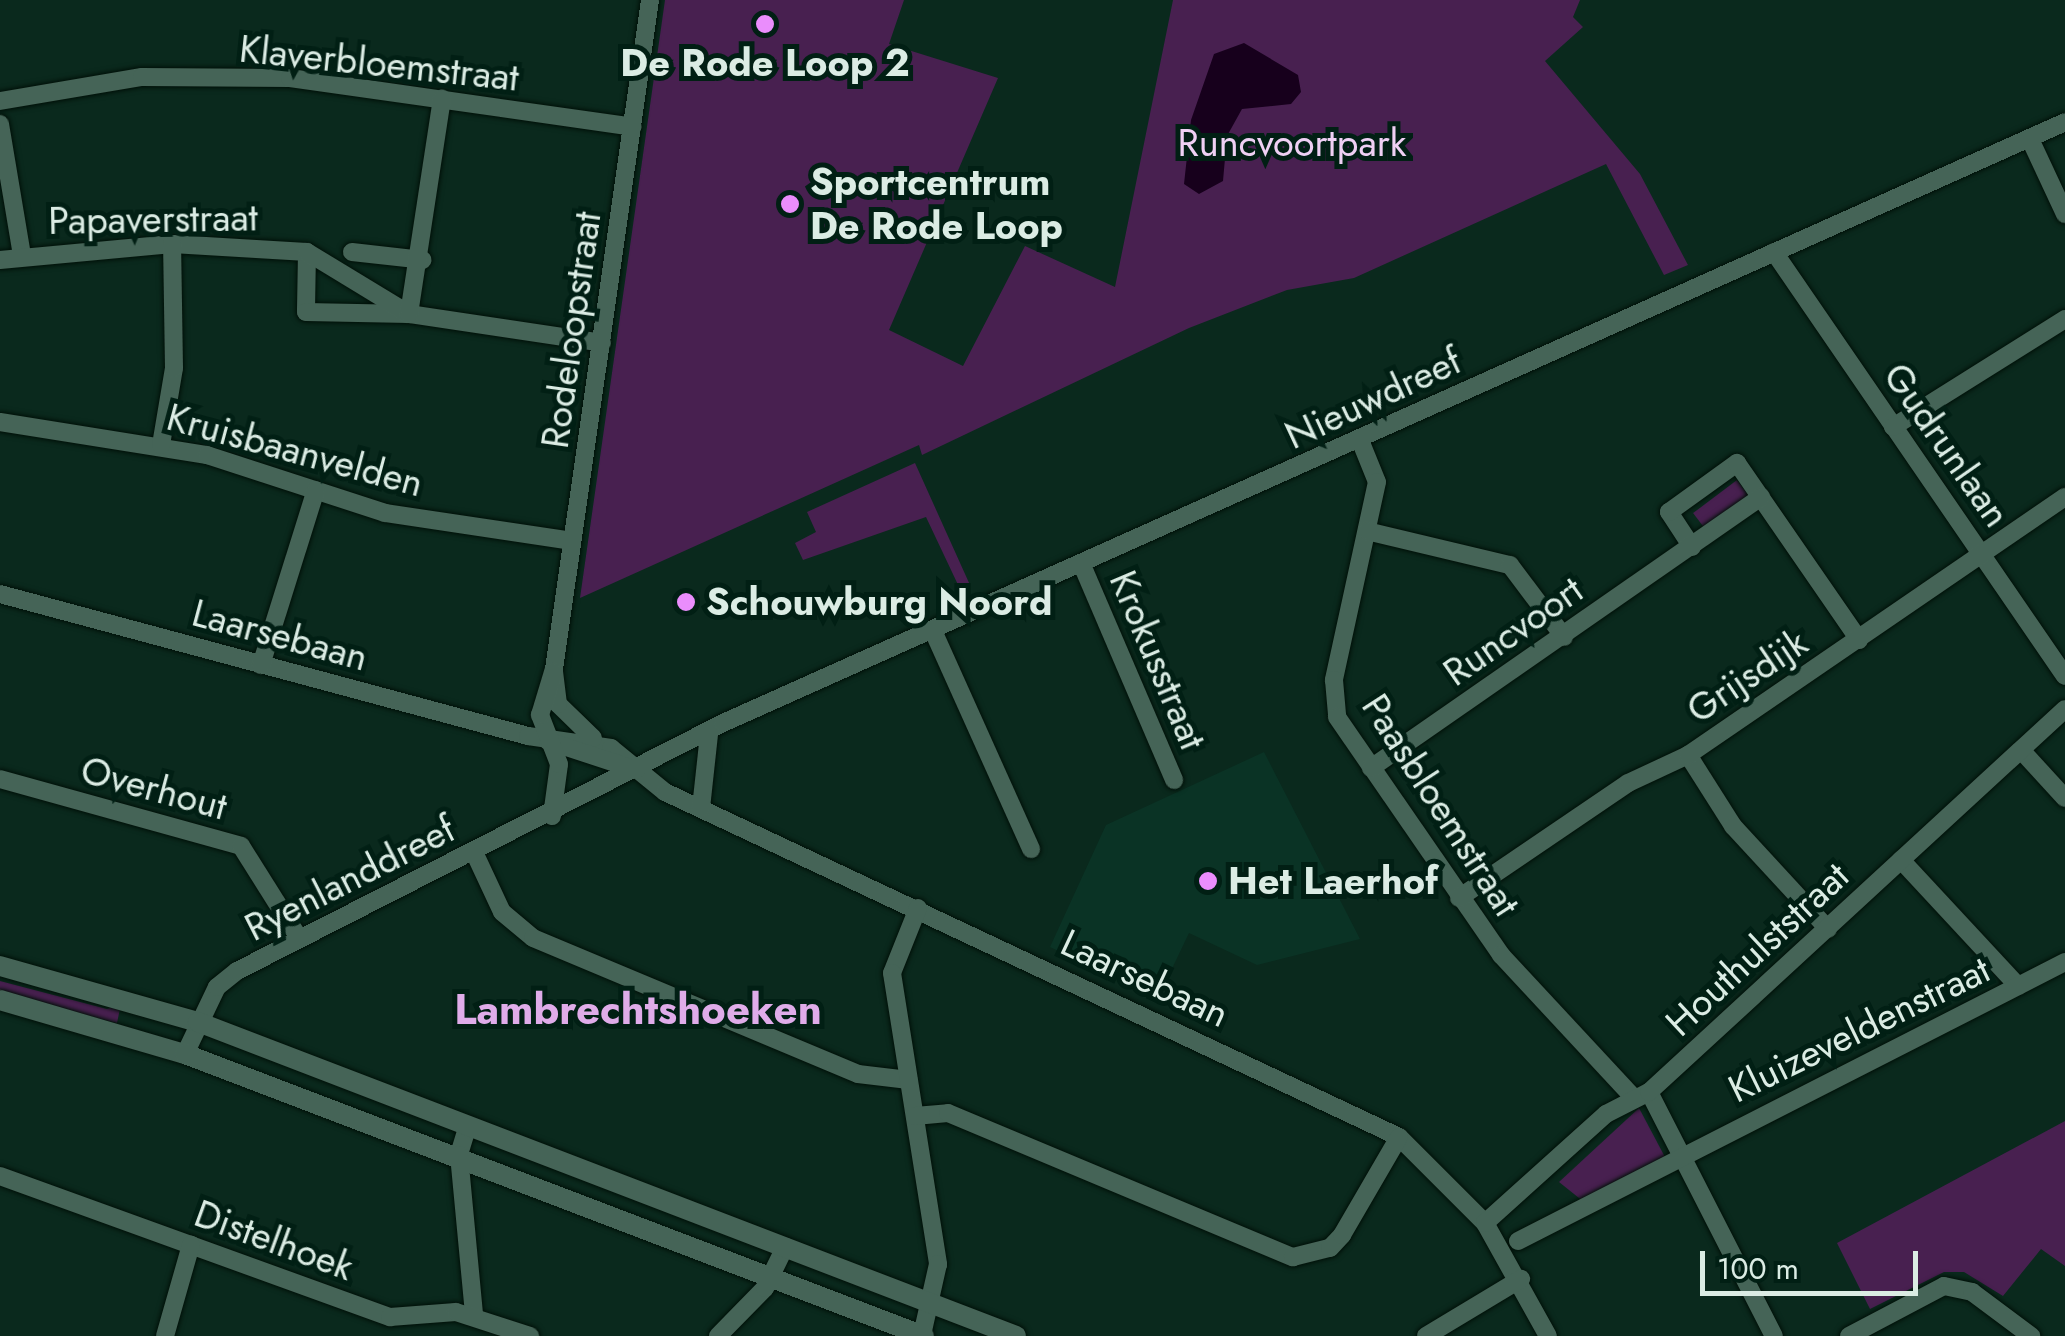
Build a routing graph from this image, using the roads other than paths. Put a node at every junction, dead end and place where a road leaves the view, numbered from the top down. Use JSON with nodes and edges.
{"nodes":[{"id":1,"x":650,"y":0,"type":"edge"},
{"id":2,"x":442,"y":99,"type":"junction"},
{"id":3,"x":0,"y":102,"type":"edge"},
{"id":4,"x":2065,"y":122,"type":"edge"},
{"id":5,"x":0,"y":124,"type":"edge"},
{"id":6,"x":632,"y":127,"type":"junction"},
{"id":7,"x":2030,"y":139,"type":"junction"},
{"id":8,"x":2065,"y":214,"type":"edge"},
{"id":9,"x":172,"y":244,"type":"junction"},
{"id":10,"x":308,"y":252,"type":"junction"},
{"id":11,"x":352,"y":252,"type":"dead end"},
{"id":12,"x":1774,"y":252,"type":"junction"},
{"id":13,"x":22,"y":256,"type":"junction"},
{"id":14,"x":0,"y":260,"type":"edge"},
{"id":15,"x":423,"y":260,"type":"junction"},
{"id":16,"x":410,"y":314,"type":"junction"},
{"id":17,"x":2065,"y":318,"type":"edge"},
{"id":18,"x":602,"y":343,"type":"junction"},
{"id":19,"x":0,"y":422,"type":"edge"},
{"id":20,"x":1893,"y":427,"type":"junction"},
{"id":21,"x":1360,"y":440,"type":"junction"},
{"id":22,"x":161,"y":445,"type":"junction"},
{"id":23,"x":316,"y":490,"type":"junction"},
{"id":24,"x":2065,"y":497,"type":"edge"},
{"id":25,"x":1762,"y":498,"type":"junction"},
{"id":26,"x":1367,"y":531,"type":"junction"},
{"id":27,"x":572,"y":540,"type":"junction"},
{"id":28,"x":1692,"y":547,"type":"junction"},
{"id":29,"x":1984,"y":553,"type":"junction"},
{"id":30,"x":1082,"y":565,"type":"junction"},
{"id":31,"x":0,"y":594,"type":"edge"},
{"id":32,"x":934,"y":633,"type":"junction"},
{"id":33,"x":1564,"y":637,"type":"junction"},
{"id":34,"x":1859,"y":640,"type":"junction"},
{"id":35,"x":261,"y":664,"type":"junction"},
{"id":36,"x":554,"y":669,"type":"junction"},
{"id":37,"x":2065,"y":676,"type":"edge"},
{"id":38,"x":558,"y":704,"type":"junction"},
{"id":39,"x":2065,"y":709,"type":"edge"},
{"id":40,"x":709,"y":734,"type":"junction"},
{"id":41,"x":543,"y":739,"type":"junction"},
{"id":42,"x":602,"y":744,"type":"junction"},
{"id":43,"x":2022,"y":750,"type":"junction"},
{"id":44,"x":1688,"y":755,"type":"junction"},
{"id":45,"x":1371,"y":768,"type":"junction"},
{"id":46,"x":637,"y":770,"type":"junction"},
{"id":47,"x":0,"y":779,"type":"edge"},
{"id":48,"x":1174,"y":780,"type":"dead end"},
{"id":49,"x":2065,"y":798,"type":"edge"},
{"id":50,"x":700,"y":808,"type":"junction"},
{"id":51,"x":552,"y":817,"type":"junction"},
{"id":52,"x":1030,"y":850,"type":"dead end"},
{"id":53,"x":474,"y":852,"type":"junction"},
{"id":54,"x":1901,"y":860,"type":"junction"},
{"id":55,"x":1460,"y":898,"type":"junction"},
{"id":56,"x":918,"y":908,"type":"junction"},
{"id":57,"x":1828,"y":928,"type":"junction"},
{"id":58,"x":299,"y":938,"type":"junction"},
{"id":59,"x":2065,"y":962,"type":"edge"},
{"id":60,"x":0,"y":966,"type":"edge"},
{"id":61,"x":2018,"y":986,"type":"junction"},
{"id":62,"x":0,"y":1000,"type":"edge"},
{"id":63,"x":198,"y":1022,"type":"junction"},
{"id":64,"x":185,"y":1054,"type":"junction"},
{"id":65,"x":909,"y":1080,"type":"junction"},
{"id":66,"x":1642,"y":1095,"type":"junction"},
{"id":67,"x":915,"y":1116,"type":"junction"},
{"id":68,"x":468,"y":1124,"type":"junction"},
{"id":69,"x":1399,"y":1138,"type":"junction"},
{"id":70,"x":459,"y":1155,"type":"junction"},
{"id":71,"x":1683,"y":1156,"type":"junction"},
{"id":72,"x":0,"y":1176,"type":"edge"},
{"id":73,"x":1485,"y":1223,"type":"junction"},
{"id":74,"x":1518,"y":1241,"type":"dead end"},
{"id":75,"x":191,"y":1245,"type":"junction"},
{"id":76,"x":785,"y":1247,"type":"junction"},
{"id":77,"x":774,"y":1274,"type":"junction"},
{"id":78,"x":1521,"y":1278,"type":"junction"},
{"id":79,"x":933,"y":1304,"type":"junction"},
{"id":80,"x":474,"y":1315,"type":"junction"},
{"id":81,"x":390,"y":1317,"type":"junction"},
{"id":82,"x":166,"y":1336,"type":"edge"},
{"id":83,"x":385,"y":1336,"type":"edge"},
{"id":84,"x":530,"y":1336,"type":"edge"},
{"id":85,"x":718,"y":1336,"type":"edge"},
{"id":86,"x":923,"y":1336,"type":"edge"},
{"id":87,"x":1016,"y":1336,"type":"edge"},
{"id":88,"x":1426,"y":1336,"type":"edge"},
{"id":89,"x":1548,"y":1336,"type":"edge"},
{"id":90,"x":1774,"y":1336,"type":"edge"},
{"id":91,"x":1849,"y":1336,"type":"edge"},
{"id":92,"x":2031,"y":1336,"type":"edge"}],
"edges":[{"from":1,"to":6,"type":"street","name":"Rodeloopstraat"},
{"from":2,"to":3,"type":"street","name":"Klaverbloemstraat"},
{"from":2,"to":6,"type":"street","name":"Klaverbloemstraat"},
{"from":2,"to":15,"type":"street"},
{"from":4,"to":7,"type":"street","name":"Nieuwdreef"},
{"from":5,"to":13,"type":"street"},
{"from":6,"to":18,"type":"street","name":"Rodeloopstraat"},
{"from":7,"to":8,"type":"street"},
{"from":7,"to":12,"type":"street","name":"Nieuwdreef"},
{"from":9,"to":10,"type":"street","name":"Papaverstraat"},
{"from":9,"to":13,"type":"street","name":"Papaverstraat"},
{"from":9,"to":22,"type":"street"},
{"from":10,"to":16,"type":"street"},
{"from":10,"to":16,"type":"street"},
{"from":11,"to":15,"type":"street"},
{"from":12,"to":20,"type":"street","name":"Gudrunlaan"},
{"from":12,"to":21,"type":"street","name":"Nieuwdreef"},
{"from":13,"to":14,"type":"street","name":"Papaverstraat"},
{"from":15,"to":16,"type":"street"},
{"from":16,"to":18,"type":"street"},
{"from":17,"to":20,"type":"street"},
{"from":18,"to":27,"type":"street","name":"Rodeloopstraat"},
{"from":19,"to":22,"type":"street","name":"Kruisbaanvelden"},
{"from":20,"to":29,"type":"street","name":"Gudrunlaan"},
{"from":21,"to":26,"type":"street","name":"Paasbloemstraat"},
{"from":21,"to":30,"type":"street","name":"Nieuwdreef"},
{"from":22,"to":23,"type":"street","name":"Kruisbaanvelden"},
{"from":23,"to":27,"type":"street","name":"Kruisbaanvelden"},
{"from":23,"to":35,"type":"street"},
{"from":24,"to":29,"type":"street","name":"Grijsdijk"},
{"from":25,"to":28,"type":"street","name":"Runcvoort"},
{"from":25,"to":28,"type":"street"},
{"from":25,"to":34,"type":"street"},
{"from":26,"to":33,"type":"street"},
{"from":26,"to":45,"type":"street","name":"Paasbloemstraat"},
{"from":27,"to":36,"type":"street","name":"Rodeloopstraat"},
{"from":28,"to":33,"type":"street","name":"Runcvoort"},
{"from":29,"to":34,"type":"street","name":"Grijsdijk"},
{"from":29,"to":37,"type":"street","name":"Gudrunlaan"},
{"from":30,"to":32,"type":"street","name":"Nieuwdreef"},
{"from":30,"to":48,"type":"street","name":"Krokusstraat"},
{"from":31,"to":35,"type":"street","name":"Laarsebaan"},
{"from":32,"to":40,"type":"street","name":"Nieuwdreef"},
{"from":32,"to":52,"type":"street"},
{"from":33,"to":45,"type":"street","name":"Runcvoort"},
{"from":34,"to":44,"type":"street","name":"Grijsdijk"},
{"from":35,"to":41,"type":"street","name":"Laarsebaan"},
{"from":36,"to":38,"type":"street","name":"Rodeloopstraat"},
{"from":36,"to":41,"type":"street","name":"Rodeloopstraat"},
{"from":38,"to":41,"type":"street","name":"Rodeloopstraat"},
{"from":38,"to":42,"type":"street"},
{"from":39,"to":43,"type":"street","name":"Houthulststraat"},
{"from":40,"to":46,"type":"street","name":"Nieuwdreef"},
{"from":40,"to":50,"type":"street"},
{"from":41,"to":42,"type":"street","name":"Laarsebaan"},
{"from":41,"to":46,"type":"street","name":"Laarsebaan"},
{"from":41,"to":51,"type":"street"},
{"from":42,"to":46,"type":"street","name":"Laarsebaan"},
{"from":43,"to":49,"type":"street"},
{"from":43,"to":54,"type":"street","name":"Houthulststraat"},
{"from":44,"to":55,"type":"street","name":"Grijsdijk"},
{"from":44,"to":57,"type":"street"},
{"from":45,"to":55,"type":"street","name":"Paasbloemstraat"},
{"from":46,"to":50,"type":"street","name":"Laarsebaan"},
{"from":46,"to":51,"type":"street","name":"Ryenlanddreef"},
{"from":47,"to":58,"type":"street","name":"Overhout"},
{"from":50,"to":56,"type":"street","name":"Laarsebaan"},
{"from":51,"to":53,"type":"street","name":"Ryenlanddreef"},
{"from":53,"to":58,"type":"street","name":"Ryenlanddreef"},
{"from":53,"to":65,"type":"street"},
{"from":54,"to":57,"type":"street","name":"Houthulststraat"},
{"from":54,"to":61,"type":"street"},
{"from":55,"to":66,"type":"street","name":"Paasbloemstraat"},
{"from":56,"to":65,"type":"street"},
{"from":56,"to":69,"type":"street","name":"Laarsebaan"},
{"from":57,"to":66,"type":"street","name":"Houthulststraat"},
{"from":58,"to":63,"type":"street","name":"Ryenlanddreef"},
{"from":59,"to":61,"type":"street","name":"Kluizeveldenstraat"},
{"from":60,"to":63,"type":"street"},
{"from":61,"to":71,"type":"street","name":"Kluizeveldenstraat"},
{"from":62,"to":64,"type":"street"},
{"from":63,"to":64,"type":"street","name":"Ryenlanddreef"},
{"from":63,"to":68,"type":"street"},
{"from":64,"to":70,"type":"street"},
{"from":65,"to":67,"type":"street"},
{"from":66,"to":71,"type":"street","name":"Paasbloemstraat"},
{"from":66,"to":73,"type":"street","name":"Houthulststraat"},
{"from":67,"to":69,"type":"street"},
{"from":67,"to":79,"type":"street"},
{"from":68,"to":70,"type":"street"},
{"from":68,"to":76,"type":"street"},
{"from":69,"to":73,"type":"street","name":"Laarsebaan"},
{"from":70,"to":77,"type":"street"},
{"from":70,"to":80,"type":"street"},
{"from":71,"to":74,"type":"street"},
{"from":71,"to":90,"type":"street","name":"Paasbloemstraat"},
{"from":72,"to":75,"type":"street","name":"Distelhoek"},
{"from":73,"to":78,"type":"street","name":"Laarsebaan"},
{"from":75,"to":81,"type":"street","name":"Distelhoek"},
{"from":75,"to":82,"type":"street"},
{"from":76,"to":77,"type":"street"},
{"from":76,"to":79,"type":"street"},
{"from":77,"to":85,"type":"street"},
{"from":77,"to":86,"type":"street"},
{"from":78,"to":88,"type":"street"},
{"from":78,"to":89,"type":"street","name":"Laarsebaan"},
{"from":79,"to":86,"type":"street"},
{"from":79,"to":87,"type":"street"},
{"from":80,"to":81,"type":"street","name":"Distelhoek"},
{"from":80,"to":84,"type":"street","name":"Distelhoek"},
{"from":81,"to":83,"type":"street"},
{"from":91,"to":92,"type":"street"}]}
